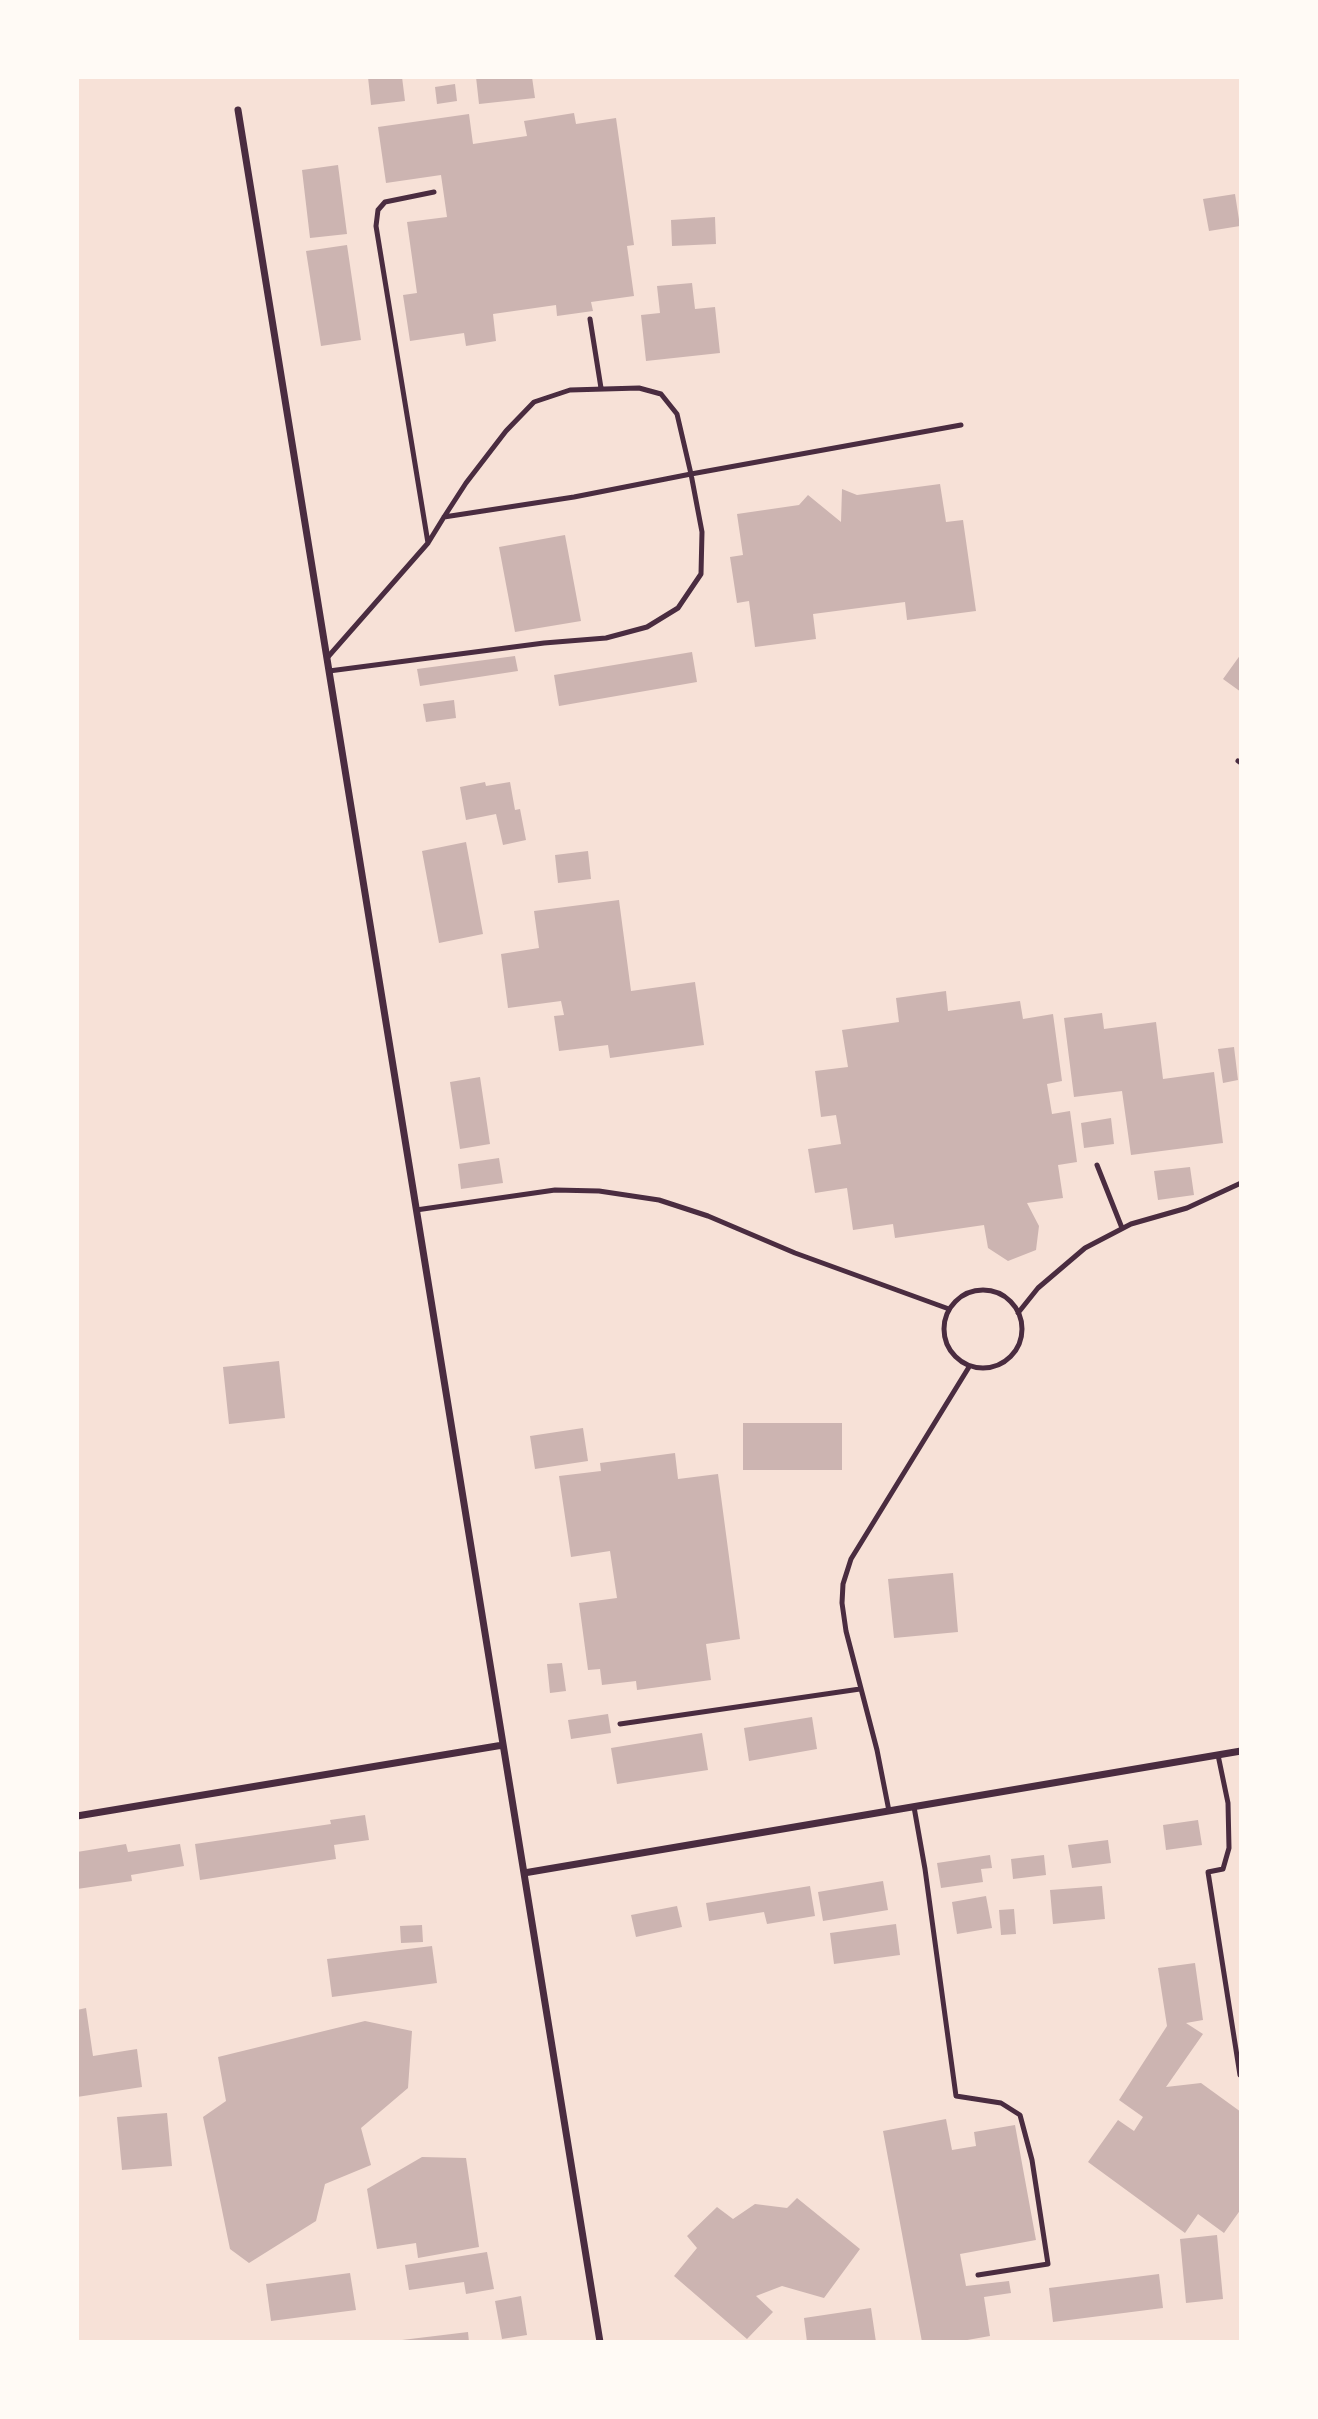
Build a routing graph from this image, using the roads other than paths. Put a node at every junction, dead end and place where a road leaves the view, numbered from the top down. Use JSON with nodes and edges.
{"nodes":[{"id":1,"x":238,"y":110,"type":"dead end"},
{"id":2,"x":434,"y":192,"type":"dead end"},
{"id":3,"x":590,"y":319,"type":"dead end"},
{"id":4,"x":601,"y":388,"type":"junction"},
{"id":5,"x":961,"y":425,"type":"dead end"},
{"id":6,"x":691,"y":474,"type":"junction"},
{"id":7,"x":444,"y":517,"type":"junction"},
{"id":8,"x":428,"y":543,"type":"junction"},
{"id":9,"x":327,"y":658,"type":"junction"},
{"id":10,"x":329,"y":671,"type":"junction"},
{"id":11,"x":1097,"y":1166,"type":"dead end"},
{"id":12,"x":1241,"y":1183,"type":"edge"},
{"id":13,"x":416,"y":1210,"type":"junction"},
{"id":14,"x":1122,"y":1228,"type":"junction"},
{"id":15,"x":949,"y":1309,"type":"junction"},
{"id":16,"x":1018,"y":1312,"type":"junction"},
{"id":17,"x":969,"y":1367,"type":"junction"},
{"id":18,"x":860,"y":1689,"type":"junction"},
{"id":19,"x":620,"y":1724,"type":"dead end"},
{"id":20,"x":503,"y":1745,"type":"junction"},
{"id":21,"x":1241,"y":1751,"type":"edge"},
{"id":22,"x":1218,"y":1755,"type":"junction"},
{"id":23,"x":914,"y":1807,"type":"junction"},
{"id":24,"x":889,"y":1811,"type":"junction"},
{"id":25,"x":77,"y":1816,"type":"edge"},
{"id":26,"x":524,"y":1873,"type":"junction"},
{"id":27,"x":1240,"y":2075,"type":"edge"},
{"id":28,"x":978,"y":2275,"type":"dead end"},
{"id":29,"x":600,"y":2342,"type":"edge"}],
"edges":[{"from":1,"to":9,"type":"street"},
{"from":2,"to":8,"type":"lane"},
{"from":3,"to":4,"type":"lane"},
{"from":4,"to":6,"type":"lane"},
{"from":4,"to":7,"type":"lane"},
{"from":5,"to":6,"type":"lane"},
{"from":6,"to":7,"type":"lane"},
{"from":6,"to":10,"type":"lane"},
{"from":7,"to":8,"type":"lane"},
{"from":8,"to":9,"type":"lane"},
{"from":9,"to":10,"type":"street"},
{"from":10,"to":13,"type":"street"},
{"from":11,"to":14,"type":"lane"},
{"from":12,"to":14,"type":"lane"},
{"from":13,"to":15,"type":"lane"},
{"from":13,"to":20,"type":"street"},
{"from":14,"to":16,"type":"lane"},
{"from":15,"to":16,"type":"lane"},
{"from":15,"to":17,"type":"lane"},
{"from":16,"to":17,"type":"lane"},
{"from":17,"to":18,"type":"lane"},
{"from":18,"to":19,"type":"lane"},
{"from":18,"to":24,"type":"lane"},
{"from":20,"to":25,"type":"street"},
{"from":20,"to":26,"type":"street"},
{"from":21,"to":22,"type":"street"},
{"from":22,"to":23,"type":"street"},
{"from":22,"to":27,"type":"lane"},
{"from":23,"to":24,"type":"street"},
{"from":23,"to":28,"type":"lane"},
{"from":24,"to":26,"type":"street"},
{"from":26,"to":29,"type":"street"}]}
